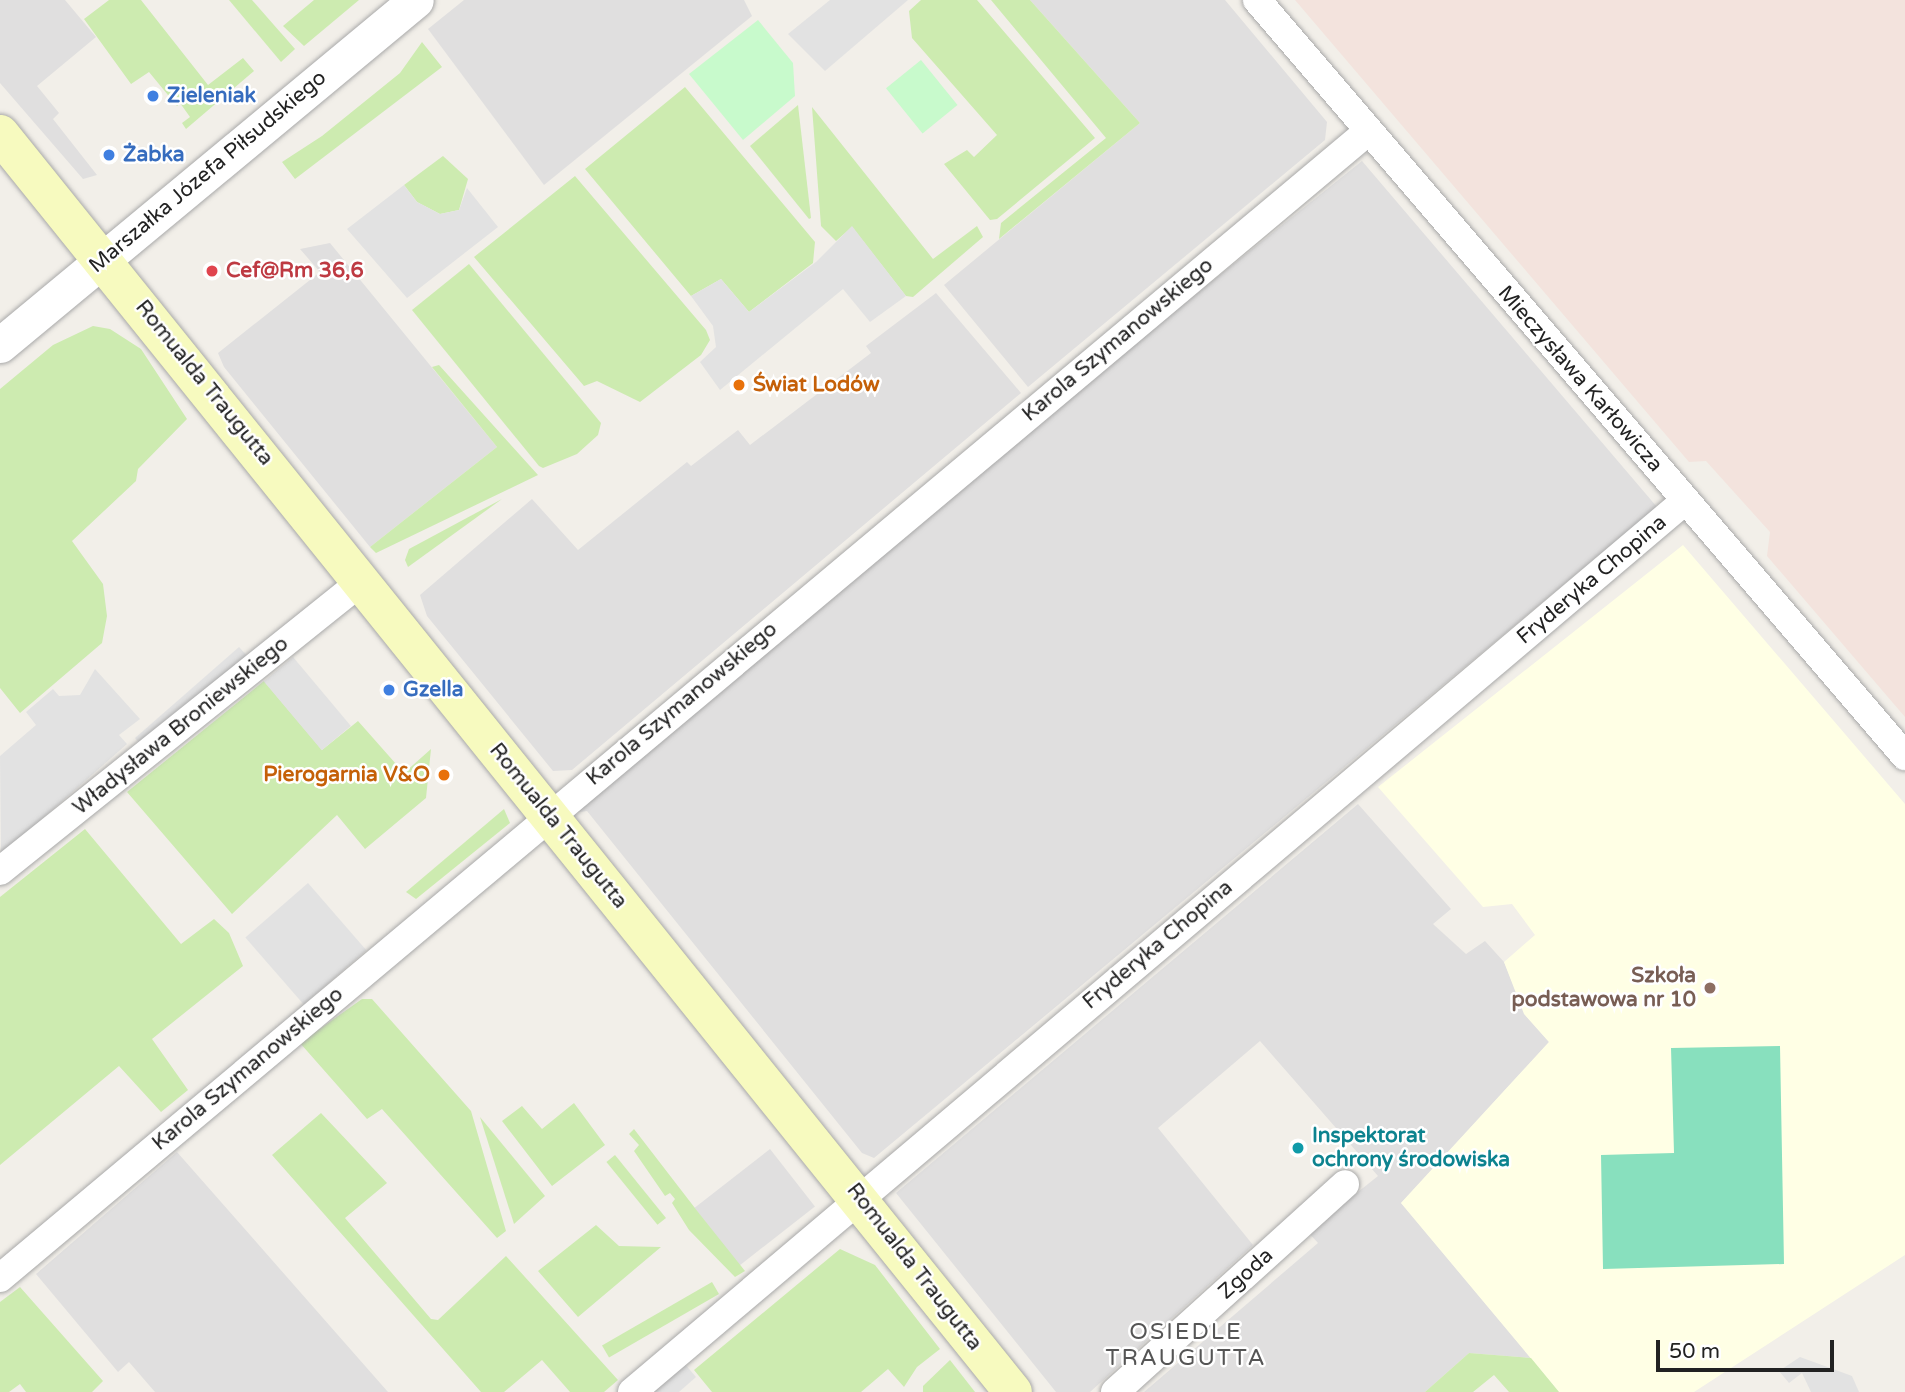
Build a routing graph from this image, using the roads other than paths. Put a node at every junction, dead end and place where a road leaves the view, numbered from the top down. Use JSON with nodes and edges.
{"nodes":[{"id":1,"x":416,"y":0,"type":"edge"},
{"id":2,"x":1257,"y":0,"type":"edge"},
{"id":3,"x":1367,"y":132,"type":"junction"},
{"id":4,"x":0,"y":134,"type":"edge"},
{"id":5,"x":103,"y":259,"type":"junction"},
{"id":6,"x":0,"y":345,"type":"edge"},
{"id":7,"x":1685,"y":501,"type":"junction"},
{"id":8,"x":363,"y":580,"type":"junction"},
{"id":9,"x":1905,"y":755,"type":"edge"},
{"id":10,"x":549,"y":816,"type":"junction"},
{"id":11,"x":0,"y":871,"type":"edge"},
{"id":12,"x":1345,"y":1184,"type":"dead end"},
{"id":13,"x":858,"y":1198,"type":"junction"},
{"id":14,"x":0,"y":1278,"type":"edge"},
{"id":15,"x":632,"y":1392,"type":"edge"},
{"id":16,"x":1013,"y":1392,"type":"edge"},
{"id":17,"x":1115,"y":1392,"type":"edge"}],
"edges":[{"from":1,"to":5,"type":"street","name":"Marszałka Józefa Piłsudskiego"},
{"from":2,"to":3,"type":"street","name":"Mieczysława Karłowicza"},
{"from":3,"to":7,"type":"street","name":"Mieczysława Karłowicza"},
{"from":3,"to":10,"type":"street","name":"Karola Szymanowskiego"},
{"from":4,"to":5,"type":"main road","name":"Romualda Traugutta"},
{"from":5,"to":6,"type":"street","name":"Marszałka Józefa Piłsudskiego"},
{"from":5,"to":8,"type":"main road","name":"Romualda Traugutta"},
{"from":7,"to":9,"type":"street","name":"Mieczysława Karłowicza"},
{"from":7,"to":13,"type":"street","name":"Fryderyka Chopina"},
{"from":8,"to":10,"type":"main road","name":"Romualda Traugutta"},
{"from":8,"to":11,"type":"street","name":"Władysława Broniewskiego"},
{"from":10,"to":13,"type":"main road","name":"Romualda Traugutta"},
{"from":10,"to":14,"type":"street","name":"Karola Szymanowskiego"},
{"from":12,"to":17,"type":"street","name":"Zgoda"},
{"from":13,"to":15,"type":"street","name":"Fryderyka Chopina"},
{"from":13,"to":16,"type":"main road","name":"Romualda Traugutta"}]}
